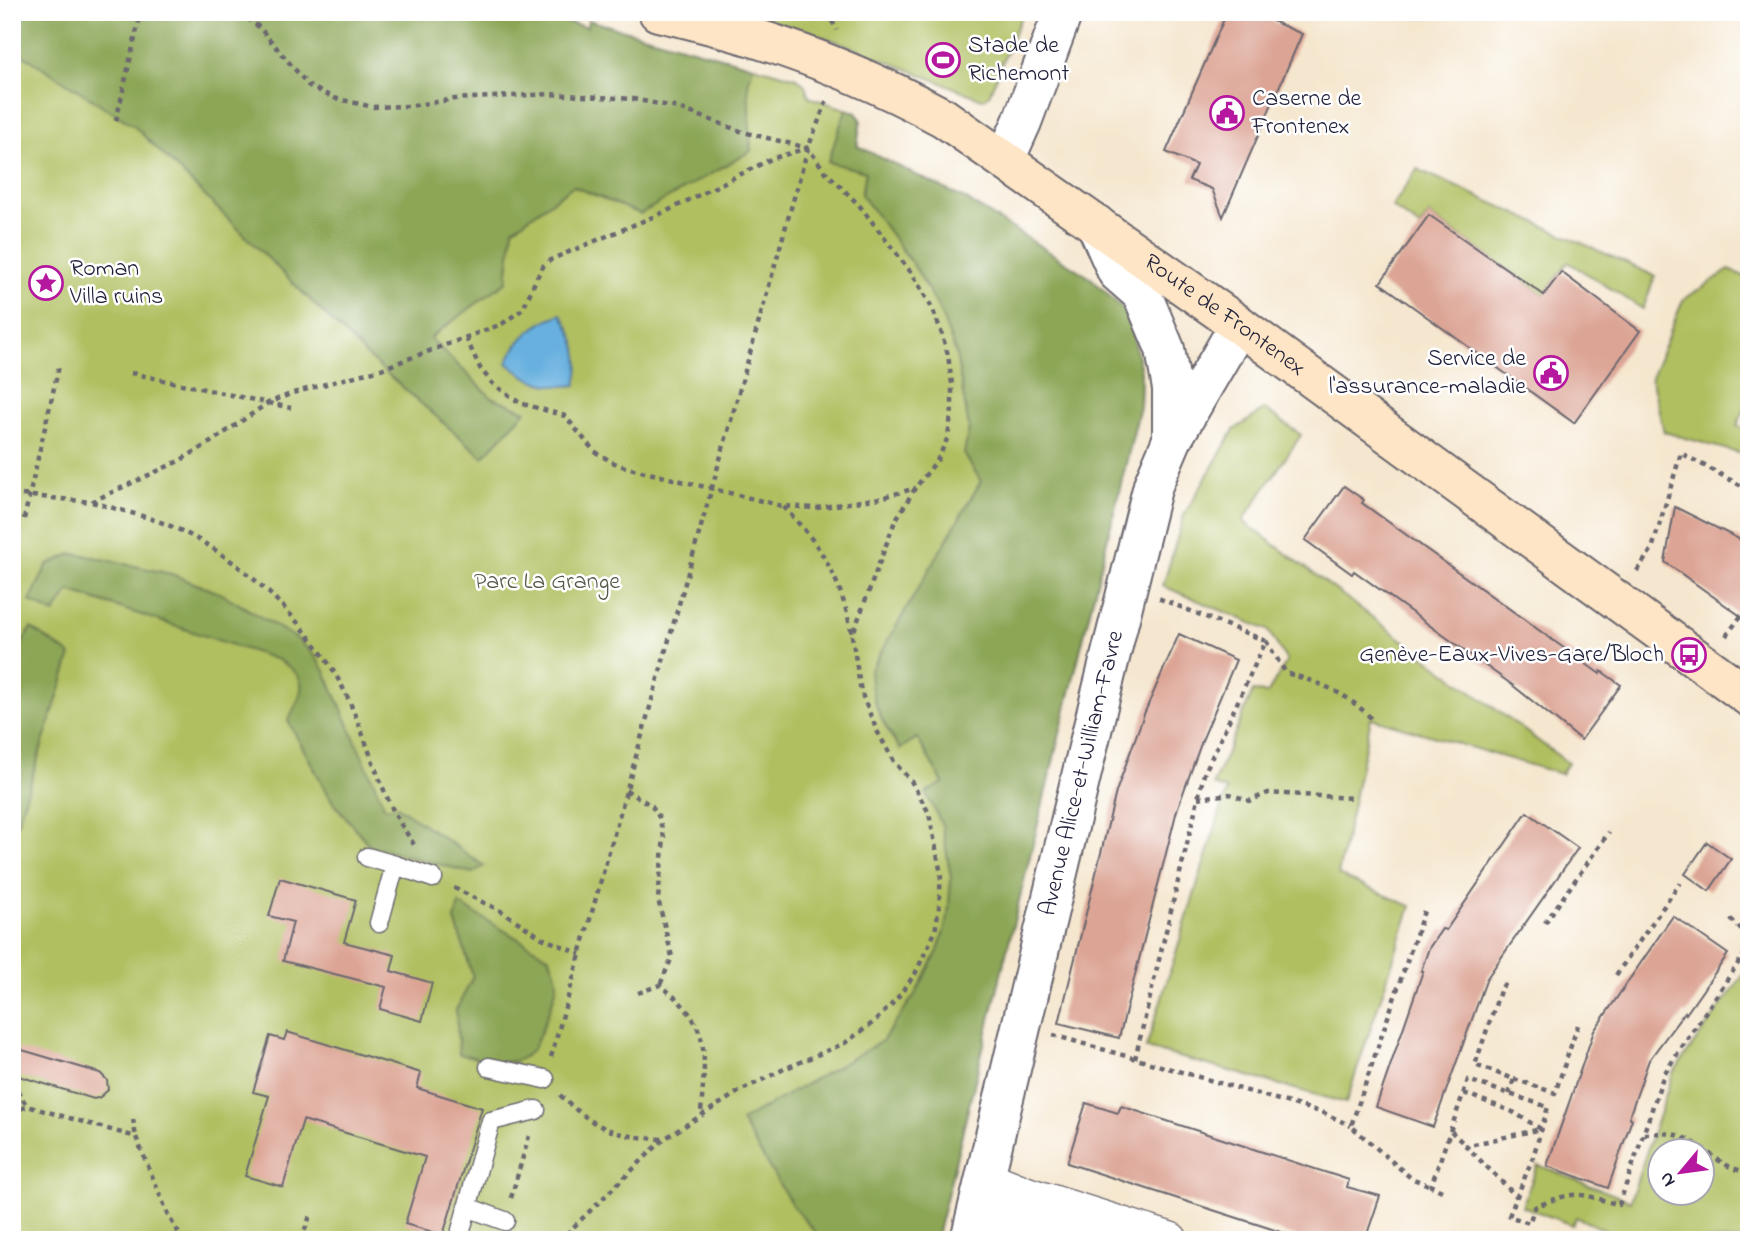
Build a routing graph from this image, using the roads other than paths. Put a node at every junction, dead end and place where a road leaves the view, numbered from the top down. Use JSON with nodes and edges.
{"nodes":[{"id":1,"x":658,"y":12,"type":"edge"},
{"id":2,"x":1063,"y":12,"type":"edge"},
{"id":3,"x":1005,"y":159,"type":"junction"},
{"id":4,"x":1096,"y":224,"type":"junction"},
{"id":5,"x":1239,"y":325,"type":"junction"},
{"id":6,"x":1172,"y":440,"type":"junction"},
{"id":7,"x":1749,"y":697,"type":"edge"},
{"id":8,"x":367,"y":857,"type":"dead end"},
{"id":9,"x":395,"y":865,"type":"junction"},
{"id":10,"x":433,"y":878,"type":"road end"},
{"id":11,"x":379,"y":923,"type":"dead end"},
{"id":12,"x":489,"y":1067,"type":"dead end"},
{"id":13,"x":545,"y":1079,"type":"road end"},
{"id":14,"x":536,"y":1110,"type":"road end"},
{"id":15,"x":467,"y":1207,"type":"junction"},
{"id":16,"x":977,"y":1209,"type":"edge"},
{"id":17,"x":505,"y":1221,"type":"road end"},
{"id":18,"x":461,"y":1230,"type":"dead end"},
{"id":19,"x":1075,"y":1240,"type":"edge"},
{"id":20,"x":1170,"y":1240,"type":"edge"}],
"edges":[{"from":1,"to":3,"type":"main road","name":"Route de Frontenex"},
{"from":2,"to":3,"type":"street"},
{"from":3,"to":4,"type":"main road","name":"Route de Frontenex"},
{"from":4,"to":5,"type":"main road","name":"Route de Frontenex"},
{"from":4,"to":6,"type":"street"},
{"from":5,"to":6,"type":"street","name":"Avenue Alice-et-William-Favre"},
{"from":5,"to":7,"type":"main road","name":"Route de Frontenex"},
{"from":6,"to":16,"type":"street","name":"Avenue Alice-et-William-Favre"},
{"from":8,"to":9,"type":"lane"},
{"from":9,"to":10,"type":"lane"},
{"from":9,"to":11,"type":"lane"},
{"from":12,"to":13,"type":"lane"},
{"from":14,"to":15,"type":"lane"},
{"from":15,"to":17,"type":"lane"},
{"from":15,"to":18,"type":"lane"},
{"from":16,"to":19,"type":"street"},
{"from":16,"to":20,"type":"street"}]}
